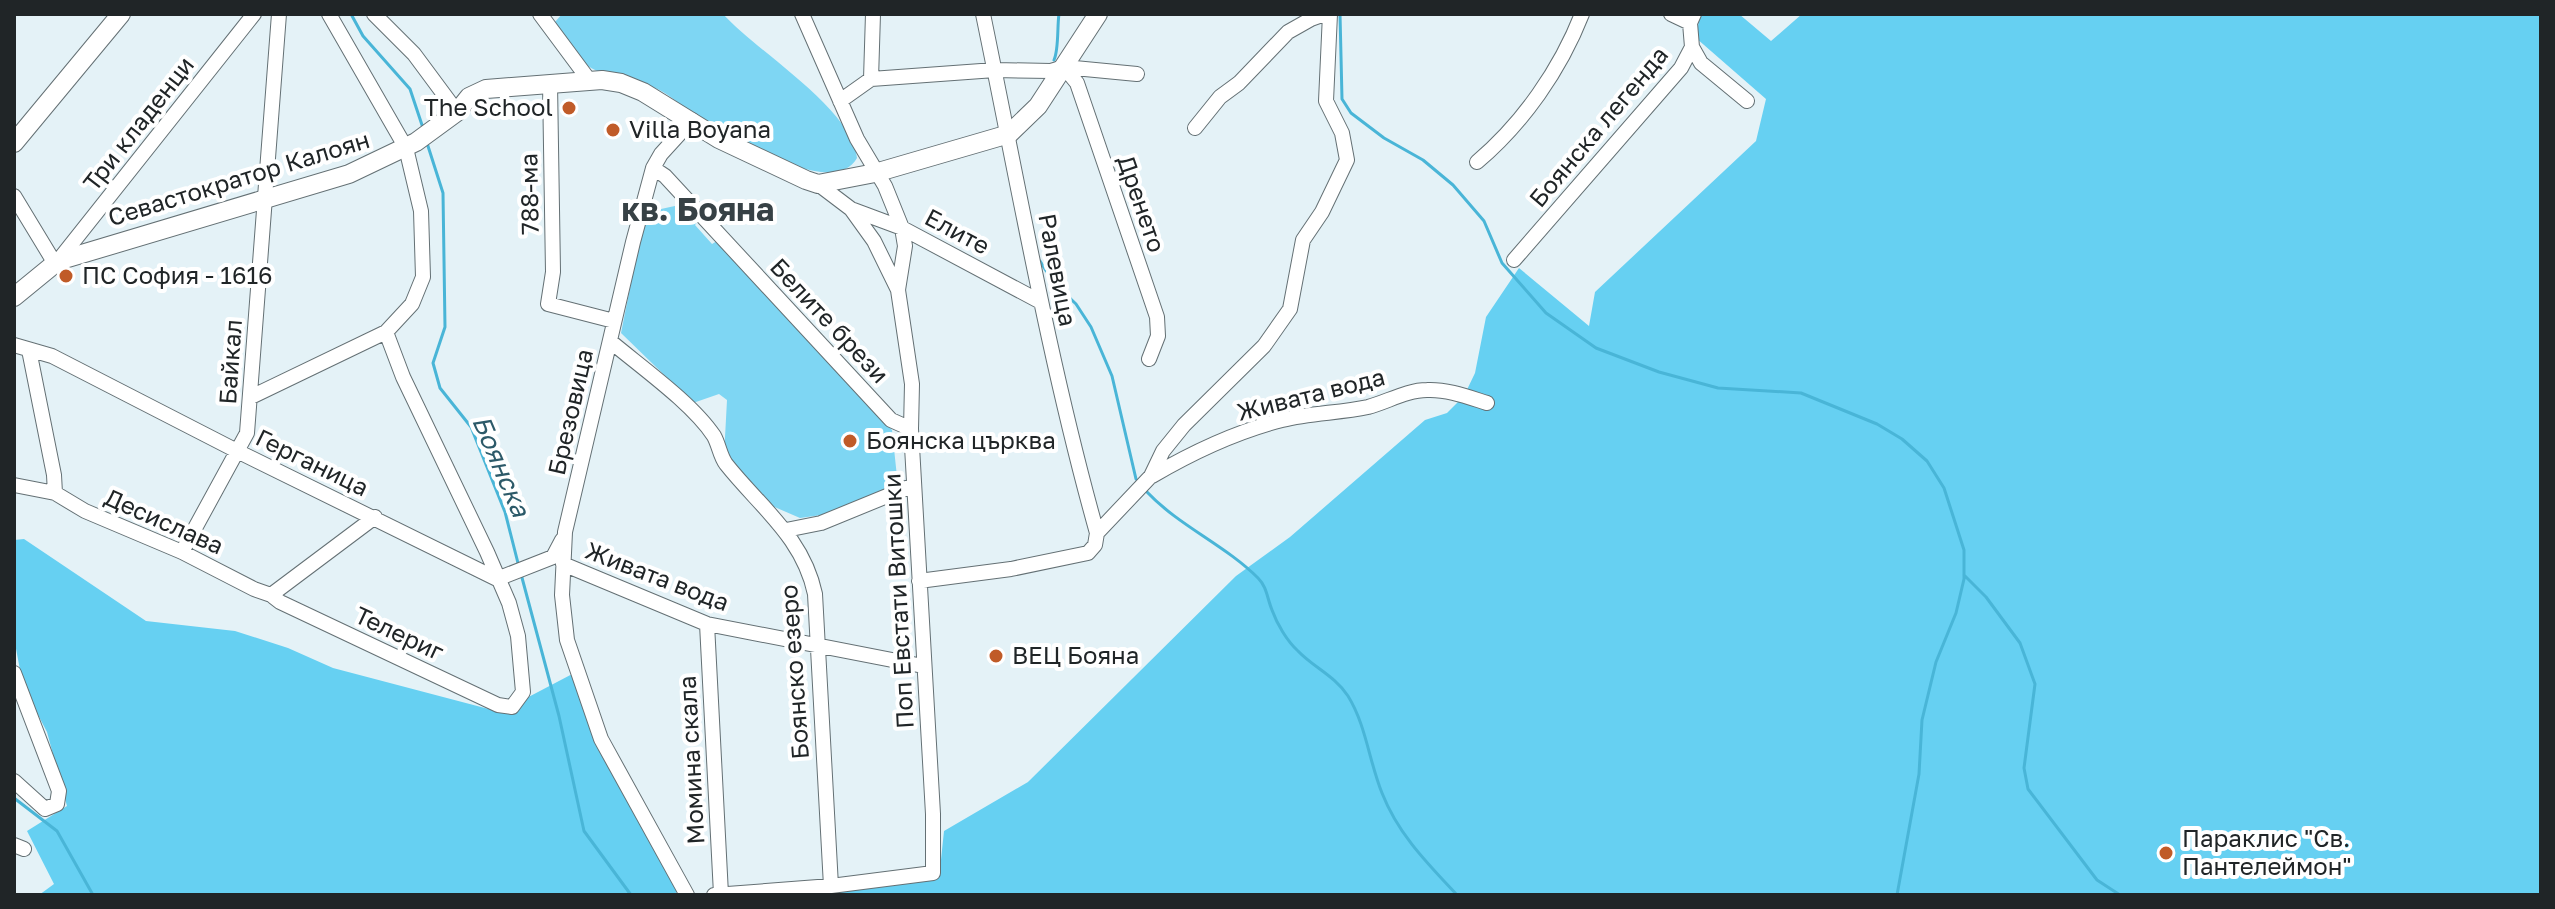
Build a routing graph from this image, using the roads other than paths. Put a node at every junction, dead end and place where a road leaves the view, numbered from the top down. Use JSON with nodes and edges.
{"nodes":[{"id":1,"x":121,"y":14,"type":"edge"},
{"id":2,"x":254,"y":14,"type":"edge"},
{"id":3,"x":279,"y":14,"type":"edge"},
{"id":4,"x":329,"y":14,"type":"edge"},
{"id":5,"x":374,"y":14,"type":"edge"},
{"id":6,"x":540,"y":14,"type":"edge"},
{"id":7,"x":802,"y":14,"type":"edge"},
{"id":8,"x":873,"y":14,"type":"edge"},
{"id":9,"x":983,"y":14,"type":"edge"},
{"id":10,"x":1098,"y":14,"type":"edge"},
{"id":11,"x":1328,"y":14,"type":"edge"},
{"id":12,"x":1582,"y":14,"type":"edge"},
{"id":13,"x":1671,"y":14,"type":"edge"},
{"id":14,"x":1692,"y":19,"type":"edge"},
{"id":15,"x":1692,"y":47,"type":"junction"},
{"id":16,"x":1064,"y":67,"type":"junction"},
{"id":17,"x":995,"y":70,"type":"junction"},
{"id":18,"x":1137,"y":74,"type":"dead end"},
{"id":19,"x":871,"y":79,"type":"junction"},
{"id":20,"x":589,"y":80,"type":"junction"},
{"id":21,"x":550,"y":83,"type":"junction"},
{"id":22,"x":840,"y":101,"type":"junction"},
{"id":23,"x":1747,"y":101,"type":"dead end"},
{"id":24,"x":451,"y":116,"type":"junction"},
{"id":25,"x":692,"y":120,"type":"junction"},
{"id":26,"x":1195,"y":128,"type":"dead end"},
{"id":27,"x":1009,"y":134,"type":"junction"},
{"id":28,"x":14,"y":143,"type":"edge"},
{"id":29,"x":411,"y":145,"type":"junction"},
{"id":30,"x":1477,"y":162,"type":"dead end"},
{"id":31,"x":653,"y":168,"type":"junction"},
{"id":32,"x":875,"y":173,"type":"junction"},
{"id":33,"x":818,"y":184,"type":"junction"},
{"id":34,"x":14,"y":196,"type":"edge"},
{"id":35,"x":264,"y":199,"type":"junction"},
{"id":36,"x":851,"y":209,"type":"junction"},
{"id":37,"x":902,"y":228,"type":"junction"},
{"id":38,"x":1514,"y":260,"type":"dead end"},
{"id":39,"x":56,"y":261,"type":"junction"},
{"id":40,"x":898,"y":290,"type":"junction"},
{"id":41,"x":14,"y":297,"type":"edge"},
{"id":42,"x":1039,"y":301,"type":"junction"},
{"id":43,"x":614,"y":321,"type":"junction"},
{"id":44,"x":386,"y":332,"type":"junction"},
{"id":45,"x":610,"y":341,"type":"junction"},
{"id":46,"x":14,"y":345,"type":"edge"},
{"id":47,"x":29,"y":350,"type":"junction"},
{"id":48,"x":1149,"y":359,"type":"dead end"},
{"id":49,"x":251,"y":397,"type":"junction"},
{"id":50,"x":1487,"y":403,"type":"dead end"},
{"id":51,"x":911,"y":429,"type":"junction"},
{"id":52,"x":239,"y":452,"type":"junction"},
{"id":53,"x":1151,"y":476,"type":"junction"},
{"id":54,"x":14,"y":485,"type":"edge"},
{"id":55,"x":914,"y":485,"type":"junction"},
{"id":56,"x":55,"y":493,"type":"junction"},
{"id":57,"x":375,"y":517,"type":"junction"},
{"id":58,"x":786,"y":530,"type":"junction"},
{"id":59,"x":565,"y":532,"type":"junction"},
{"id":60,"x":1097,"y":533,"type":"junction"},
{"id":61,"x":182,"y":552,"type":"junction"},
{"id":62,"x":563,"y":564,"type":"junction"},
{"id":63,"x":497,"y":579,"type":"junction"},
{"id":64,"x":919,"y":581,"type":"junction"},
{"id":65,"x":271,"y":595,"type":"junction"},
{"id":66,"x":707,"y":624,"type":"junction"},
{"id":67,"x":816,"y":644,"type":"junction"},
{"id":68,"x":923,"y":666,"type":"junction"},
{"id":69,"x":14,"y":673,"type":"edge"},
{"id":70,"x":14,"y":781,"type":"edge"},
{"id":71,"x":831,"y":886,"type":"junction"},
{"id":72,"x":721,"y":894,"type":"edge"},
{"id":73,"x":687,"y":895,"type":"edge"},
{"id":74,"x":714,"y":895,"type":"edge"}],
"edges":[{"from":1,"to":28,"type":"main road"},
{"from":2,"to":39,"type":"street","name":"Три кладенци"},
{"from":3,"to":35,"type":"street","name":"Байкал"},
{"from":4,"to":29,"type":"street"},
{"from":5,"to":24,"type":"street"},
{"from":6,"to":20,"type":"street"},
{"from":7,"to":22,"type":"street","name":"Поп Евстати Витошки"},
{"from":8,"to":19,"type":"street"},
{"from":9,"to":17,"type":"street","name":"Ралевица"},
{"from":10,"to":16,"type":"main road"},
{"from":11,"to":26,"type":"street"},
{"from":11,"to":53,"type":"street"},
{"from":12,"to":30,"type":"street"},
{"from":13,"to":14,"type":"street"},
{"from":14,"to":15,"type":"street","name":"Боянска легенда"},
{"from":15,"to":23,"type":"street"},
{"from":15,"to":38,"type":"street","name":"Боянска легенда"},
{"from":16,"to":17,"type":"street"},
{"from":16,"to":18,"type":"street"},
{"from":16,"to":27,"type":"main road"},
{"from":16,"to":48,"type":"street","name":"Дренето"},
{"from":17,"to":19,"type":"street"},
{"from":17,"to":27,"type":"street","name":"Ралевица"},
{"from":19,"to":22,"type":"street"},
{"from":20,"to":21,"type":"main road","name":"Севастократор Калоян"},
{"from":20,"to":25,"type":"main road","name":"Севастократор Калоян"},
{"from":21,"to":24,"type":"main road","name":"Севастократор Калоян"},
{"from":21,"to":43,"type":"street","name":"788-ма"},
{"from":22,"to":32,"type":"street","name":"Поп Евстати Витошки"},
{"from":24,"to":29,"type":"main road","name":"Севастократор Калоян"},
{"from":25,"to":31,"type":"street","name":"Брезовица"},
{"from":25,"to":33,"type":"main road","name":"Севастократор Калоян"},
{"from":27,"to":32,"type":"main road"},
{"from":27,"to":42,"type":"street","name":"Ралевица"},
{"from":29,"to":35,"type":"main road","name":"Севастократор Калоян"},
{"from":29,"to":44,"type":"street"},
{"from":31,"to":43,"type":"street","name":"Брезовица"},
{"from":31,"to":51,"type":"street","name":"Белите брези"},
{"from":32,"to":33,"type":"main road"},
{"from":32,"to":37,"type":"street","name":"Поп Евстати Витошки"},
{"from":33,"to":36,"type":"street"},
{"from":34,"to":39,"type":"street"},
{"from":35,"to":39,"type":"main road","name":"Севастократор Калоян"},
{"from":35,"to":49,"type":"street","name":"Байкал"},
{"from":36,"to":37,"type":"street","name":"Елите"},
{"from":36,"to":40,"type":"street"},
{"from":37,"to":40,"type":"street","name":"Поп Евстати Витошки"},
{"from":37,"to":42,"type":"street","name":"Елите"},
{"from":39,"to":41,"type":"main road","name":"Севастократор Калоян"},
{"from":40,"to":51,"type":"street","name":"Поп Евстати Витошки"},
{"from":42,"to":60,"type":"street","name":"Ралевица"},
{"from":43,"to":45,"type":"street","name":"Брезовица"},
{"from":44,"to":49,"type":"street"},
{"from":44,"to":63,"type":"street"},
{"from":45,"to":58,"type":"street","name":"Боянско езеро"},
{"from":45,"to":59,"type":"street","name":"Брезовица"},
{"from":46,"to":47,"type":"street"},
{"from":47,"to":52,"type":"street","name":"Герганица"},
{"from":47,"to":56,"type":"street"},
{"from":49,"to":52,"type":"street","name":"Байкал"},
{"from":50,"to":53,"type":"street","name":"Живата вода"},
{"from":51,"to":55,"type":"street","name":"Поп Евстати Витошки"},
{"from":52,"to":57,"type":"street","name":"Герганица"},
{"from":52,"to":61,"type":"street","name":"Байкал"},
{"from":53,"to":60,"type":"street"},
{"from":54,"to":56,"type":"street","name":"Десислава"},
{"from":55,"to":58,"type":"street"},
{"from":55,"to":64,"type":"street","name":"Поп Евстати Витошки"},
{"from":56,"to":61,"type":"street","name":"Десислава"},
{"from":57,"to":63,"type":"street","name":"Герганица"},
{"from":57,"to":65,"type":"street"},
{"from":58,"to":67,"type":"street","name":"Боянско езеро"},
{"from":59,"to":62,"type":"street","name":"Брезовица"},
{"from":59,"to":63,"type":"street"},
{"from":60,"to":64,"type":"street"},
{"from":61,"to":65,"type":"street","name":"Десислава"},
{"from":62,"to":66,"type":"street","name":"Живата вода"},
{"from":62,"to":73,"type":"street","name":"Брезовица"},
{"from":63,"to":65,"type":"street","name":"Телериг"},
{"from":64,"to":68,"type":"street","name":"Поп Евстати Витошки"},
{"from":66,"to":67,"type":"street","name":"Живата вода"},
{"from":66,"to":72,"type":"street","name":"Момина скала"},
{"from":67,"to":68,"type":"street","name":"Живата вода"},
{"from":67,"to":71,"type":"street","name":"Боянско езеро"},
{"from":68,"to":71,"type":"street","name":"Поп Евстати Витошки"},
{"from":69,"to":70,"type":"street"},
{"from":71,"to":72,"type":"street"},
{"from":72,"to":74,"type":"street"}]}
